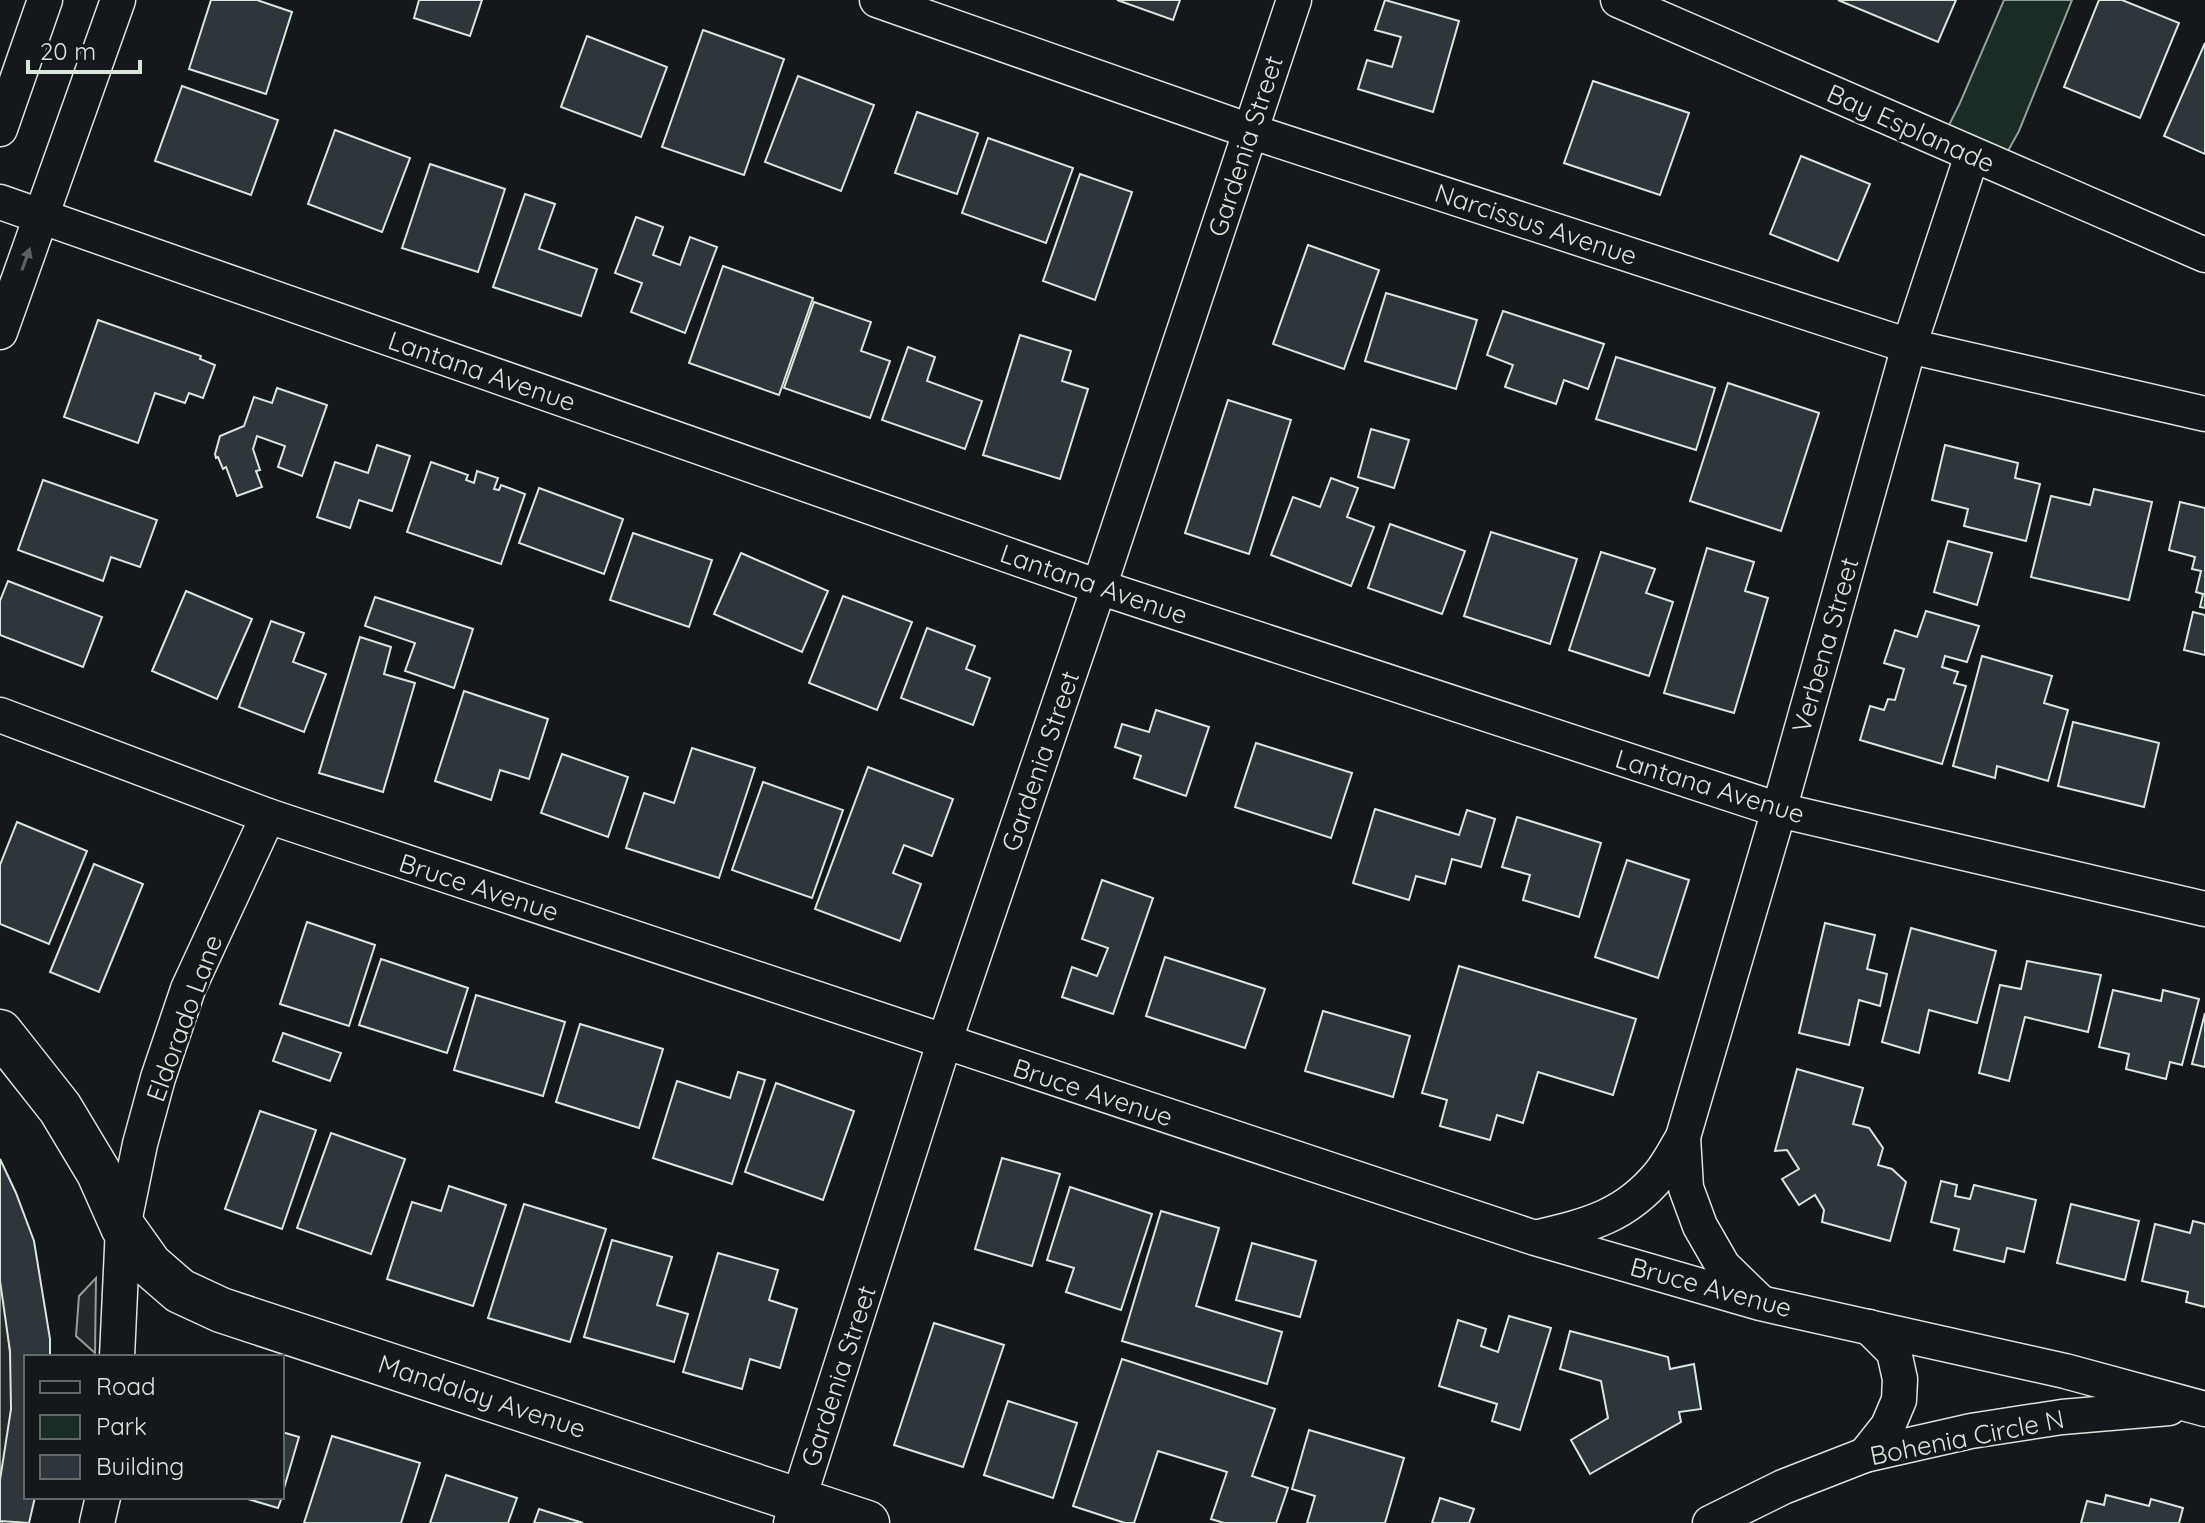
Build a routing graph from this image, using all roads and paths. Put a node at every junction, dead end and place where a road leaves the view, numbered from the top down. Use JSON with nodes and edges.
{"nodes":[{"id":1,"x":45,"y":0,"type":"edge"},
{"id":2,"x":118,"y":0,"type":"edge"},
{"id":3,"x":877,"y":0,"type":"edge"},
{"id":4,"x":1294,"y":0,"type":"edge"},
{"id":5,"x":1618,"y":0,"type":"edge"},
{"id":6,"x":0,"y":129,"type":"edge"},
{"id":7,"x":1250,"y":131,"type":"junction"},
{"id":8,"x":1972,"y":155,"type":"junction"},
{"id":9,"x":0,"y":202,"type":"edge"},
{"id":10,"x":41,"y":217,"type":"junction"},
{"id":11,"x":2205,"y":255,"type":"edge"},
{"id":12,"x":0,"y":332,"type":"edge"},
{"id":13,"x":1909,"y":346,"type":"junction"},
{"id":14,"x":2205,"y":414,"type":"edge"},
{"id":15,"x":1099,"y":587,"type":"junction"},
{"id":16,"x":0,"y":715,"type":"edge"},
{"id":17,"x":1779,"y":810,"type":"junction"},
{"id":18,"x":268,"y":816,"type":"junction"},
{"id":19,"x":2205,"y":909,"type":"edge"},
{"id":20,"x":0,"y":1032,"type":"edge"},
{"id":21,"x":944,"y":1043,"type":"junction"},
{"id":22,"x":1683,"y":1137,"type":"junction"},
{"id":23,"x":123,"y":1227,"type":"junction"},
{"id":24,"x":1535,"y":1238,"type":"junction"},
{"id":25,"x":1760,"y":1303,"type":"junction"},
{"id":26,"x":1869,"y":1327,"type":"junction"},
{"id":27,"x":117,"y":1355,"type":"edge"},
{"id":28,"x":2197,"y":1408,"type":"edge"},
{"id":29,"x":1865,"y":1455,"type":"junction"},
{"id":30,"x":103,"y":1499,"type":"edge"},
{"id":31,"x":795,"y":1512,"type":"edge"},
{"id":32,"x":97,"y":1523,"type":"edge"},
{"id":33,"x":867,"y":1523,"type":"edge"},
{"id":34,"x":1710,"y":1523,"type":"edge"}],
"edges":[{"from":1,"to":6,"type":"street"},
{"from":2,"to":10,"type":"street"},
{"from":3,"to":7,"type":"street","name":"Narcissus Avenue"},
{"from":4,"to":7,"type":"street","name":"Gardenia Street"},
{"from":5,"to":8,"type":"street","name":"Bay Esplanade"},
{"from":7,"to":13,"type":"street","name":"Narcissus Avenue"},
{"from":7,"to":15,"type":"street","name":"Gardenia Street"},
{"from":8,"to":11,"type":"street","name":"Bay Esplanade"},
{"from":8,"to":13,"type":"street","name":"Verbena Street"},
{"from":9,"to":10,"type":"street","name":"Lantana Avenue"},
{"from":12,"to":10,"type":"street","one_way":true},
{"from":10,"to":15,"type":"street","name":"Lantana Avenue"},
{"from":13,"to":14,"type":"street","name":"Narcissus Avenue"},
{"from":13,"to":17,"type":"street","name":"Verbena Street"},
{"from":15,"to":17,"type":"street","name":"Lantana Avenue"},
{"from":15,"to":21,"type":"street","name":"Gardenia Street"},
{"from":16,"to":18,"type":"street","name":"Bruce Avenue"},
{"from":17,"to":19,"type":"street","name":"Lantana Avenue"},
{"from":17,"to":22,"type":"street","name":"Verbena Street"},
{"from":18,"to":21,"type":"street","name":"Bruce Avenue"},
{"from":18,"to":23,"type":"street","name":"Eldorado Lane"},
{"from":20,"to":23,"type":"street","name":"Mandalay Avenue"},
{"from":21,"to":24,"type":"street","name":"Bruce Avenue"},
{"from":21,"to":31,"type":"street","name":"Gardenia Street"},
{"from":22,"to":24,"type":"street","name":"Verbena Street"},
{"from":22,"to":25,"type":"street","name":"Verbena Street"},
{"from":23,"to":27,"type":"street","name":"Eldorado Lane"},
{"from":23,"to":31,"type":"street","name":"Mandalay Avenue"},
{"from":24,"to":25,"type":"street","name":"Bruce Avenue"},
{"from":25,"to":26,"type":"street","name":"Bruce Avenue"},
{"from":26,"to":28,"type":"street","name":"Bruce Avenue"},
{"from":26,"to":29,"type":"street"},
{"from":28,"to":29,"type":"street","name":"Bohenia Circle N"},
{"from":29,"to":34,"type":"street","name":"Bohenia Circle N"},
{"from":30,"to":32,"type":"street"},
{"from":31,"to":33,"type":"street","name":"Mandalay Avenue"}]}
